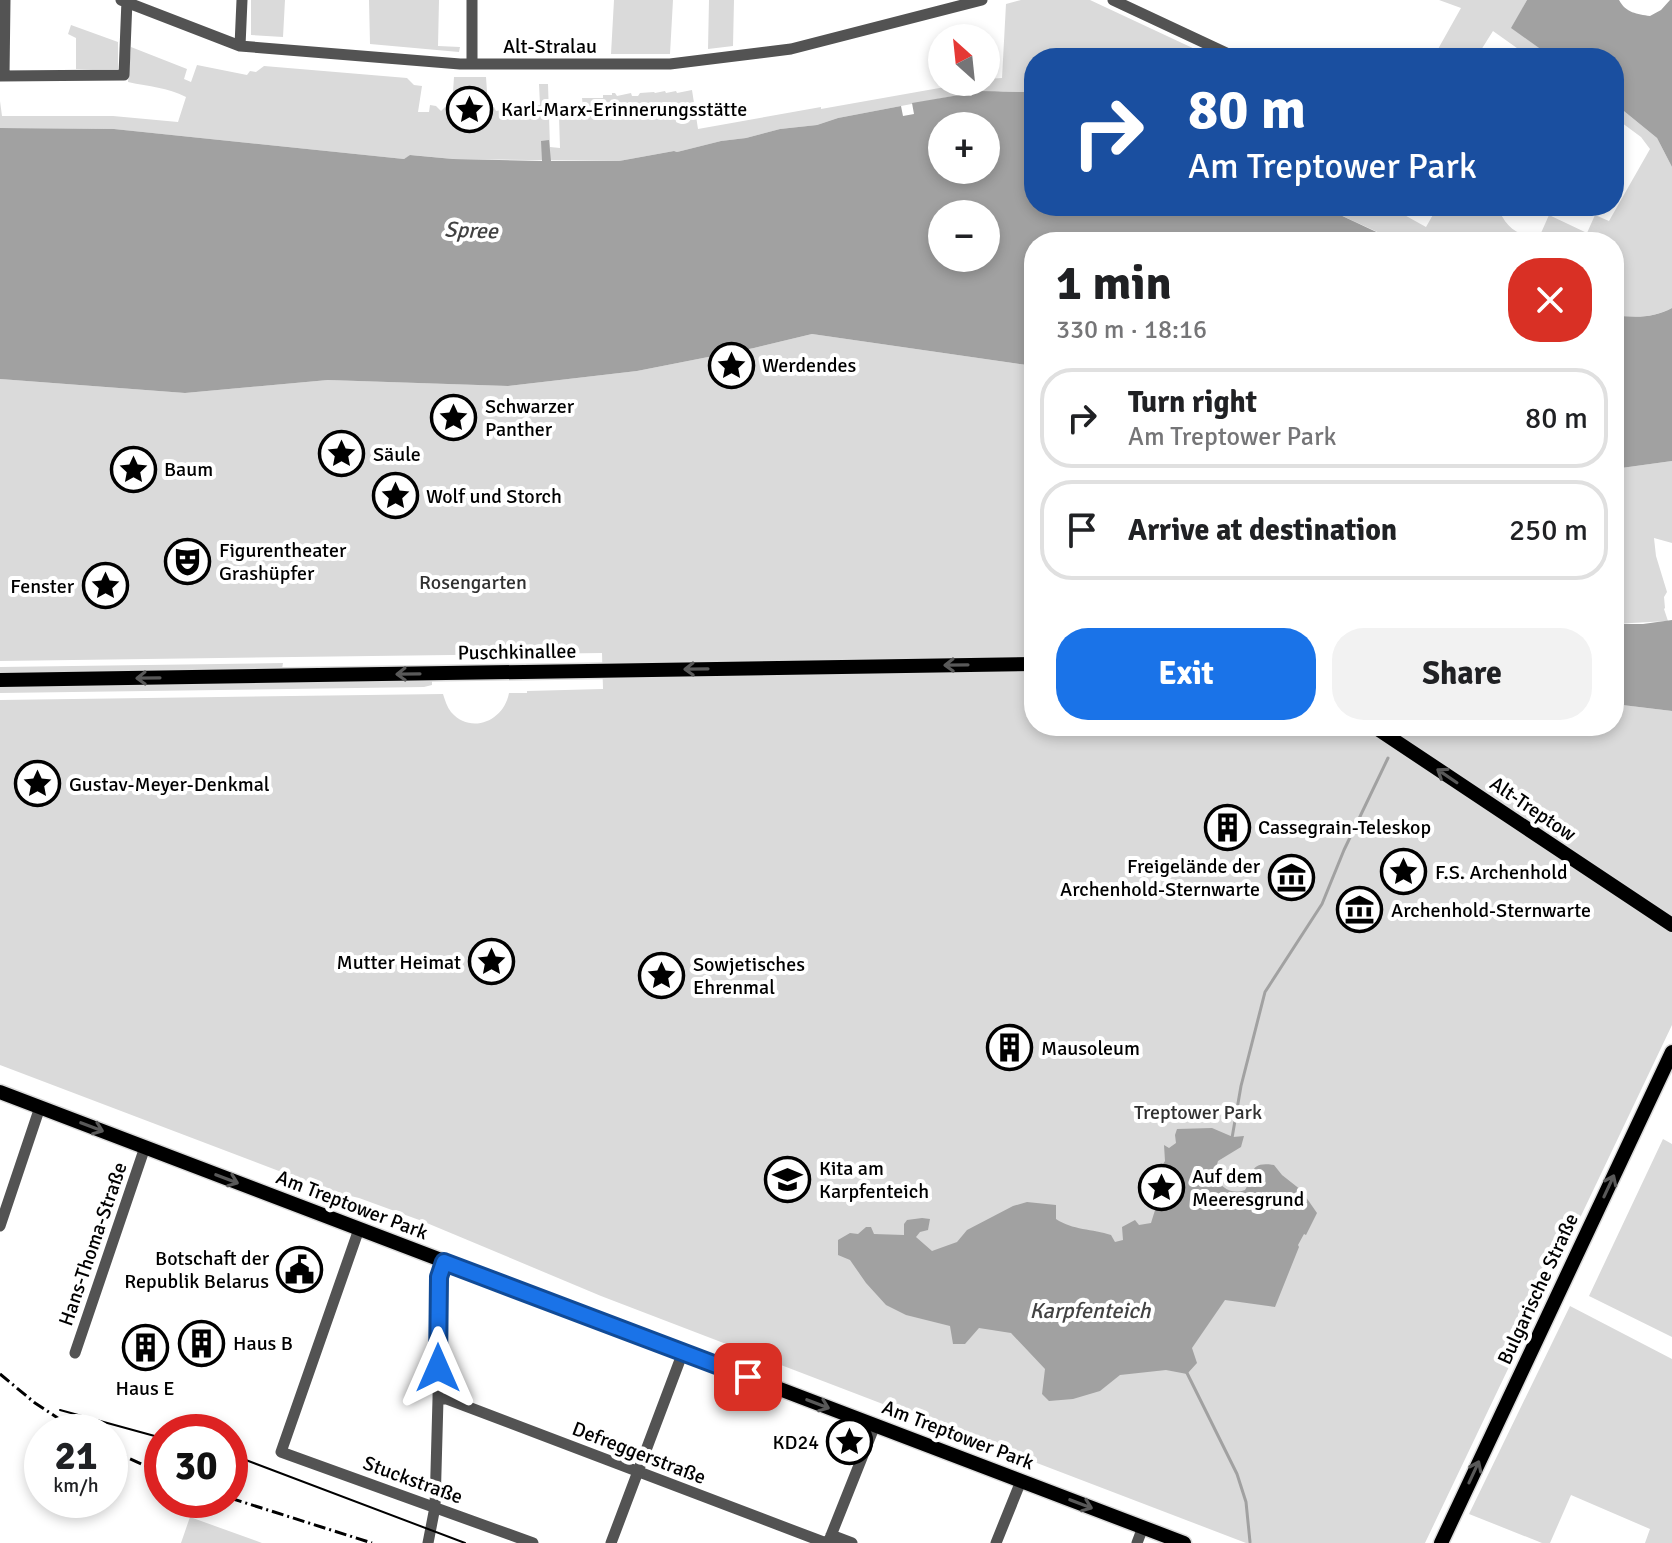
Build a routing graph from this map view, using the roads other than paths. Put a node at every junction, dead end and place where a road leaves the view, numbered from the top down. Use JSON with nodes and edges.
{"nodes":[{"id":1,"x":5,"y":0,"type":"edge"},
{"id":2,"x":242,"y":0,"type":"edge"},
{"id":3,"x":472,"y":0,"type":"edge"},
{"id":4,"x":982,"y":0,"type":"edge"},
{"id":5,"x":1113,"y":0,"type":"edge"},
{"id":6,"x":125,"y":1,"type":"edge"},
{"id":7,"x":240,"y":46,"type":"junction"},
{"id":8,"x":1216,"y":48,"type":"edge"},
{"id":9,"x":472,"y":64,"type":"junction"},
{"id":10,"x":2,"y":76,"type":"edge"},
{"id":11,"x":1024,"y":664,"type":"edge"},
{"id":12,"x":0,"y":680,"type":"edge"},
{"id":13,"x":1388,"y":736,"type":"edge"},
{"id":14,"x":1672,"y":925,"type":"edge"},
{"id":15,"x":1672,"y":1052,"type":"edge"},
{"id":16,"x":0,"y":1092,"type":"edge"},
{"id":17,"x":40,"y":1107,"type":"junction"},
{"id":18,"x":145,"y":1147,"type":"junction"},
{"id":19,"x":0,"y":1226,"type":"edge"},
{"id":20,"x":359,"y":1229,"type":"junction"},
{"id":21,"x":444,"y":1262,"type":"junction"},
{"id":22,"x":683,"y":1352,"type":"junction"},
{"id":23,"x":75,"y":1353,"type":"dead end"},
{"id":24,"x":438,"y":1399,"type":"junction"},
{"id":25,"x":875,"y":1425,"type":"junction"},
{"id":26,"x":638,"y":1471,"type":"junction"},
{"id":27,"x":1021,"y":1481,"type":"junction"},
{"id":28,"x":435,"y":1507,"type":"junction"},
{"id":29,"x":1143,"y":1527,"type":"junction"},
{"id":30,"x":828,"y":1540,"type":"edge"},
{"id":31,"x":428,"y":1543,"type":"edge"},
{"id":32,"x":533,"y":1543,"type":"edge"},
{"id":33,"x":611,"y":1543,"type":"edge"},
{"id":34,"x":852,"y":1543,"type":"edge"},
{"id":35,"x":996,"y":1543,"type":"edge"},
{"id":36,"x":1137,"y":1543,"type":"edge"},
{"id":37,"x":1184,"y":1543,"type":"edge"},
{"id":38,"x":1441,"y":1543,"type":"edge"}],
"edges":[{"from":1,"to":10,"type":"street"},
{"from":2,"to":7,"type":"street"},
{"from":3,"to":9,"type":"street"},
{"from":4,"to":9,"type":"street","name":"Alt-Stralau"},
{"from":5,"to":8,"type":"street"},
{"from":6,"to":7,"type":"street","name":"Alt-Stralau"},
{"from":6,"to":10,"type":"street"},
{"from":7,"to":9,"type":"street","name":"Alt-Stralau"},
{"from":11,"to":12,"type":"main road","name":"Puschkinallee","one_way":true},
{"from":14,"to":13,"type":"main road","name":"Alt-Treptow","one_way":true},
{"from":38,"to":15,"type":"main road","name":"Bulgarische Straße","one_way":true},
{"from":16,"to":17,"type":"main road","name":"Am Treptower Park"},
{"from":17,"to":18,"type":"main road","name":"Am Treptower Park","one_way":true},
{"from":17,"to":19,"type":"street"},
{"from":18,"to":20,"type":"main road","name":"Am Treptower Park","one_way":true},
{"from":18,"to":23,"type":"street","name":"Hans-Thoma-Straße"},
{"from":20,"to":21,"type":"main road","name":"Am Treptower Park"},
{"from":20,"to":28,"type":"street","name":"Stuckstraße"},
{"from":21,"to":22,"type":"main road","name":"Am Treptower Park"},
{"from":21,"to":24,"type":"street"},
{"from":22,"to":25,"type":"main road","name":"Am Treptower Park","one_way":true},
{"from":22,"to":26,"type":"street"},
{"from":24,"to":26,"type":"street","name":"Defreggerstraße"},
{"from":24,"to":28,"type":"street"},
{"from":25,"to":27,"type":"main road","name":"Am Treptower Park"},
{"from":25,"to":30,"type":"street"},
{"from":26,"to":30,"type":"street","name":"Defreggerstraße"},
{"from":26,"to":33,"type":"street"},
{"from":27,"to":29,"type":"main road","name":"Am Treptower Park","one_way":true},
{"from":27,"to":35,"type":"street"},
{"from":28,"to":31,"type":"street"},
{"from":28,"to":32,"type":"street","name":"Stuckstraße"},
{"from":29,"to":36,"type":"street"},
{"from":29,"to":37,"type":"main road","name":"Am Treptower Park"},
{"from":30,"to":34,"type":"street","name":"Defreggerstraße"}]}
